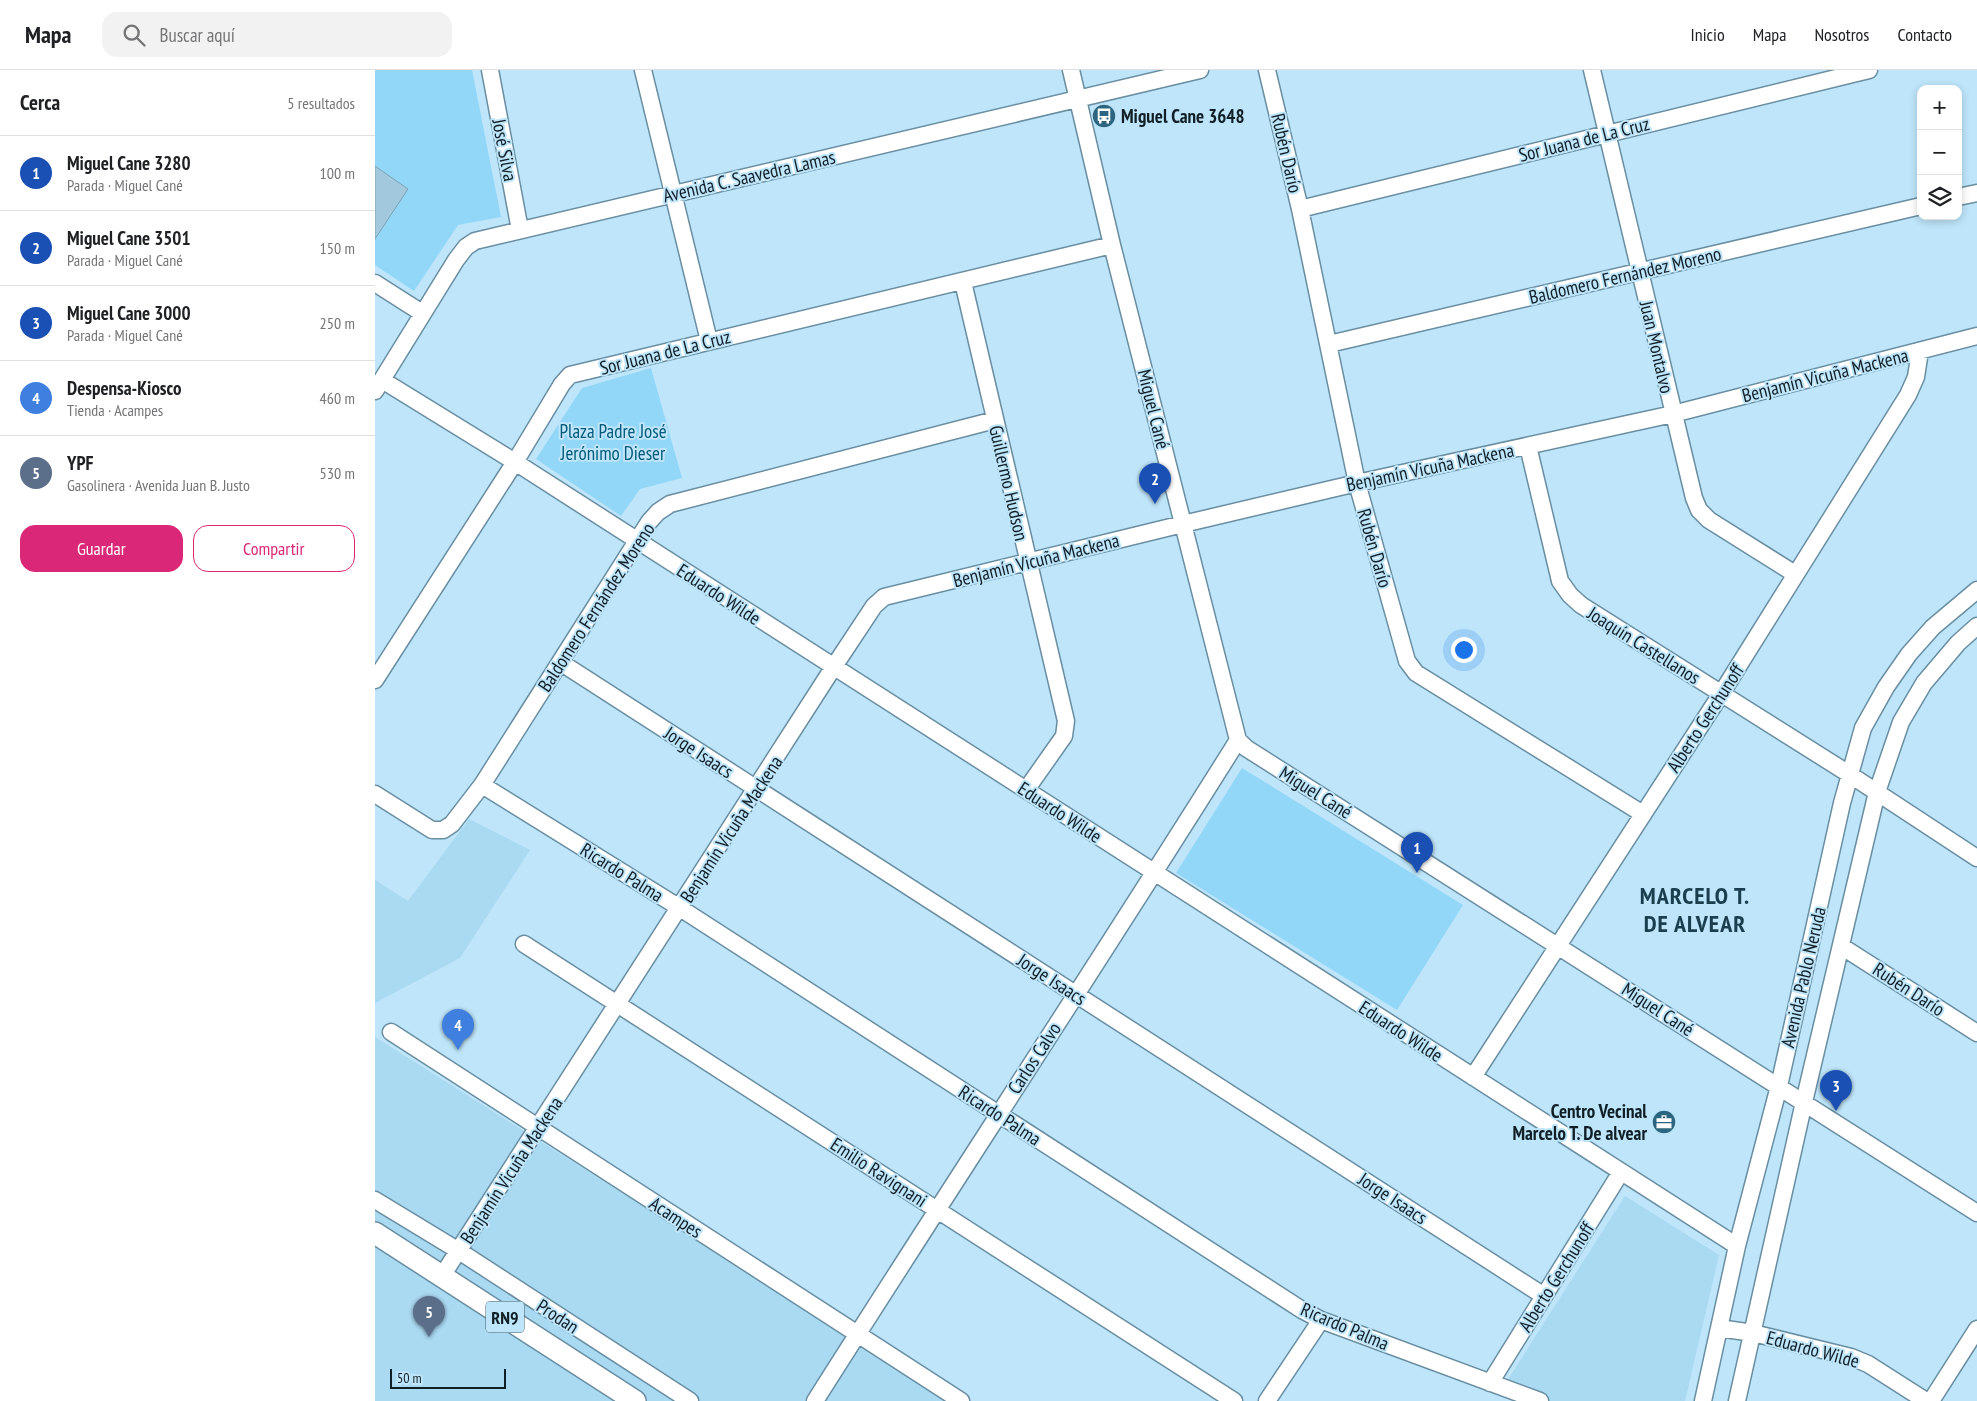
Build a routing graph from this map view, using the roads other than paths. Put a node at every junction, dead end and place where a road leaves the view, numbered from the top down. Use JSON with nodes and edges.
{"nodes":[{"id":1,"x":490,"y":70,"type":"edge"},
{"id":2,"x":643,"y":70,"type":"edge"},
{"id":3,"x":1071,"y":70,"type":"edge"},
{"id":4,"x":1200,"y":70,"type":"edge"},
{"id":5,"x":1267,"y":70,"type":"edge"},
{"id":6,"x":1592,"y":70,"type":"edge"},
{"id":7,"x":1869,"y":70,"type":"edge"},
{"id":8,"x":1077,"y":99,"type":"junction"},
{"id":9,"x":1607,"y":133,"type":"junction"},
{"id":10,"x":1977,"y":193,"type":"edge"},
{"id":11,"x":672,"y":194,"type":"junction"},
{"id":12,"x":1962,"y":196,"type":"edge"},
{"id":13,"x":1917,"y":207,"type":"edge"},
{"id":14,"x":1300,"y":209,"type":"junction"},
{"id":15,"x":520,"y":230,"type":"junction"},
{"id":16,"x":1112,"y":245,"type":"junction"},
{"id":17,"x":1639,"y":272,"type":"junction"},
{"id":18,"x":963,"y":282,"type":"junction"},
{"id":19,"x":375,"y":283,"type":"edge"},
{"id":20,"x":423,"y":313,"type":"junction"},
{"id":21,"x":1977,"y":336,"type":"edge"},
{"id":22,"x":709,"y":341,"type":"junction"},
{"id":23,"x":1329,"y":344,"type":"junction"},
{"id":24,"x":1920,"y":351,"type":"junction"},
{"id":25,"x":379,"y":385,"type":"edge"},
{"id":26,"x":1673,"y":414,"type":"junction"},
{"id":27,"x":995,"y":420,"type":"junction"},
{"id":28,"x":1528,"y":446,"type":"junction"},
{"id":29,"x":515,"y":462,"type":"junction"},
{"id":30,"x":1357,"y":483,"type":"junction"},
{"id":31,"x":1183,"y":524,"type":"junction"},
{"id":32,"x":637,"y":541,"type":"junction"},
{"id":33,"x":1027,"y":561,"type":"junction"},
{"id":34,"x":1795,"y":574,"type":"junction"},
{"id":35,"x":1977,"y":590,"type":"edge"},
{"id":36,"x":1977,"y":626,"type":"edge"},
{"id":37,"x":560,"y":662,"type":"junction"},
{"id":38,"x":833,"y":668,"type":"junction"},
{"id":39,"x":375,"y":680,"type":"edge"},
{"id":40,"x":1721,"y":694,"type":"junction"},
{"id":41,"x":1238,"y":740,"type":"junction"},
{"id":42,"x":1849,"y":774,"type":"junction"},
{"id":43,"x":482,"y":785,"type":"junction"},
{"id":44,"x":757,"y":789,"type":"junction"},
{"id":45,"x":1026,"y":790,"type":"junction"},
{"id":46,"x":1877,"y":792,"type":"junction"},
{"id":47,"x":375,"y":794,"type":"edge"},
{"id":48,"x":1643,"y":814,"type":"junction"},
{"id":49,"x":1977,"y":858,"type":"edge"},
{"id":50,"x":1155,"y":873,"type":"junction"},
{"id":51,"x":680,"y":908,"type":"junction"},
{"id":52,"x":524,"y":944,"type":"dead end"},
{"id":53,"x":1559,"y":945,"type":"junction"},
{"id":54,"x":1841,"y":946,"type":"junction"},
{"id":55,"x":1075,"y":994,"type":"junction"},
{"id":56,"x":619,"y":1004,"type":"junction"},
{"id":57,"x":391,"y":1032,"type":"dead end"},
{"id":58,"x":1977,"y":1033,"type":"edge"},
{"id":59,"x":1473,"y":1077,"type":"junction"},
{"id":60,"x":1779,"y":1086,"type":"junction"},
{"id":61,"x":1805,"y":1102,"type":"junction"},
{"id":62,"x":998,"y":1114,"type":"junction"},
{"id":63,"x":538,"y":1128,"type":"junction"},
{"id":64,"x":1621,"y":1172,"type":"junction"},
{"id":65,"x":375,"y":1200,"type":"edge"},
{"id":66,"x":937,"y":1209,"type":"junction"},
{"id":67,"x":1977,"y":1213,"type":"edge"},
{"id":68,"x":375,"y":1233,"type":"edge"},
{"id":69,"x":1737,"y":1246,"type":"junction"},
{"id":70,"x":459,"y":1252,"type":"junction"},
{"id":71,"x":442,"y":1276,"type":"junction"},
{"id":72,"x":1544,"y":1296,"type":"junction"},
{"id":73,"x":1321,"y":1320,"type":"junction"},
{"id":74,"x":1719,"y":1328,"type":"junction"},
{"id":75,"x":1977,"y":1329,"type":"edge"},
{"id":76,"x":1753,"y":1333,"type":"junction"},
{"id":77,"x":857,"y":1334,"type":"junction"},
{"id":78,"x":1490,"y":1383,"type":"junction"},
{"id":79,"x":635,"y":1401,"type":"edge"},
{"id":80,"x":690,"y":1401,"type":"edge"},
{"id":81,"x":815,"y":1401,"type":"edge"},
{"id":82,"x":961,"y":1401,"type":"edge"},
{"id":83,"x":1234,"y":1401,"type":"edge"},
{"id":84,"x":1267,"y":1401,"type":"edge"},
{"id":85,"x":1540,"y":1401,"type":"edge"},
{"id":86,"x":1703,"y":1401,"type":"edge"},
{"id":87,"x":1737,"y":1401,"type":"edge"},
{"id":88,"x":1926,"y":1401,"type":"edge"},
{"id":89,"x":1931,"y":1401,"type":"edge"}],
"edges":[{"from":1,"to":15,"type":"street","name":"José Silva"},
{"from":2,"to":11,"type":"street"},
{"from":3,"to":8,"type":"street","name":"Miguel Cané"},
{"from":4,"to":8,"type":"street","name":"Avenida C. Saavedra Lamas"},
{"from":5,"to":14,"type":"street","name":"Rubén Darío"},
{"from":6,"to":9,"type":"street","name":"Juan Montalvo"},
{"from":7,"to":9,"type":"street","name":"Sor Juana de La Cruz"},
{"from":8,"to":11,"type":"street","name":"Avenida C. Saavedra Lamas"},
{"from":8,"to":16,"type":"street","name":"Miguel Cané"},
{"from":9,"to":14,"type":"street","name":"Sor Juana de La Cruz"},
{"from":9,"to":17,"type":"street","name":"Juan Montalvo"},
{"from":10,"to":12,"type":"street"},
{"from":11,"to":15,"type":"street","name":"Avenida C. Saavedra Lamas"},
{"from":11,"to":22,"type":"street"},
{"from":13,"to":17,"type":"street","name":"Baldomero Fernández Moreno"},
{"from":14,"to":23,"type":"street","name":"Rubén Darío"},
{"from":15,"to":20,"type":"street","name":"Avenida C. Saavedra Lamas"},
{"from":16,"to":18,"type":"street","name":"Sor Juana de La Cruz"},
{"from":16,"to":31,"type":"street","name":"Miguel Cané"},
{"from":17,"to":23,"type":"street","name":"Baldomero Fernández Moreno"},
{"from":17,"to":26,"type":"street","name":"Juan Montalvo"},
{"from":18,"to":22,"type":"street","name":"Sor Juana de La Cruz"},
{"from":18,"to":27,"type":"street","name":"Guillermo Hudson"},
{"from":19,"to":20,"type":"street"},
{"from":20,"to":25,"type":"street","name":"Avenida C. Saavedra Lamas"},
{"from":21,"to":24,"type":"street","name":"Benjamín Vicuña Mackena"},
{"from":22,"to":29,"type":"street","name":"Sor Juana de La Cruz"},
{"from":23,"to":30,"type":"street","name":"Rubén Darío"},
{"from":24,"to":26,"type":"street","name":"Benjamín Vicuña Mackena"},
{"from":24,"to":34,"type":"street","name":"Alberto Gerchunoff"},
{"from":25,"to":29,"type":"street","name":"Eduardo Wilde"},
{"from":26,"to":28,"type":"street","name":"Benjamín Vicuña Mackena"},
{"from":26,"to":34,"type":"street","name":"Juan Montalvo"},
{"from":27,"to":32,"type":"street","name":"Baldomero Fernández Moreno"},
{"from":27,"to":33,"type":"street","name":"Guillermo Hudson"},
{"from":28,"to":30,"type":"street","name":"Benjamín Vicuña Mackena"},
{"from":28,"to":40,"type":"street","name":"Joaquín Castellanos"},
{"from":29,"to":32,"type":"street","name":"Eduardo Wilde"},
{"from":29,"to":39,"type":"street","name":"Sor Juana de La Cruz"},
{"from":30,"to":31,"type":"street","name":"Benjamín Vicuña Mackena"},
{"from":30,"to":48,"type":"street","name":"Rubén Darío"},
{"from":31,"to":33,"type":"street","name":"Benjamín Vicuña Mackena"},
{"from":31,"to":41,"type":"street","name":"Miguel Cané"},
{"from":32,"to":37,"type":"street","name":"Baldomero Fernández Moreno"},
{"from":32,"to":38,"type":"street","name":"Eduardo Wilde"},
{"from":33,"to":38,"type":"street","name":"Benjamín Vicuña Mackena"},
{"from":33,"to":45,"type":"street","name":"Guillermo Hudson"},
{"from":34,"to":40,"type":"street","name":"Alberto Gerchunoff"},
{"from":35,"to":42,"type":"street","name":"Avenida Pablo Neruda"},
{"from":36,"to":46,"type":"street","name":"Avenida Pablo Neruda"},
{"from":37,"to":43,"type":"street","name":"Baldomero Fernández Moreno"},
{"from":37,"to":44,"type":"street","name":"Jorge Isaacs"},
{"from":38,"to":44,"type":"street","name":"Benjamín Vicuña Mackena"},
{"from":38,"to":45,"type":"street","name":"Eduardo Wilde"},
{"from":40,"to":42,"type":"street","name":"Joaquín Castellanos"},
{"from":40,"to":48,"type":"street","name":"Alberto Gerchunoff"},
{"from":41,"to":50,"type":"street","name":"Carlos Calvo"},
{"from":41,"to":53,"type":"street","name":"Miguel Cané"},
{"from":42,"to":46,"type":"street","name":"Joaquín Castellanos"},
{"from":42,"to":60,"type":"street","name":"Avenida Pablo Neruda"},
{"from":43,"to":47,"type":"street","name":"Baldomero Fernández Moreno"},
{"from":43,"to":51,"type":"street","name":"Ricardo Palma"},
{"from":44,"to":51,"type":"street","name":"Benjamín Vicuña Mackena"},
{"from":44,"to":55,"type":"street","name":"Jorge Isaacs"},
{"from":45,"to":50,"type":"street","name":"Eduardo Wilde"},
{"from":46,"to":49,"type":"street","name":"Joaquín Castellanos"},
{"from":46,"to":54,"type":"street","name":"Avenida Pablo Neruda"},
{"from":48,"to":53,"type":"street","name":"Alberto Gerchunoff"},
{"from":50,"to":55,"type":"street","name":"Carlos Calvo"},
{"from":50,"to":59,"type":"street","name":"Eduardo Wilde"},
{"from":51,"to":56,"type":"street","name":"Benjamín Vicuña Mackena"},
{"from":51,"to":62,"type":"street","name":"Ricardo Palma"},
{"from":52,"to":56,"type":"street","name":"Emilio Ravignani"},
{"from":53,"to":59,"type":"street","name":"Alberto Gerchunoff"},
{"from":53,"to":60,"type":"street","name":"Miguel Cané"},
{"from":54,"to":58,"type":"street","name":"Rubén Darío"},
{"from":54,"to":61,"type":"street","name":"Avenida Pablo Neruda"},
{"from":55,"to":62,"type":"street","name":"Carlos Calvo"},
{"from":55,"to":72,"type":"street","name":"Jorge Isaacs"},
{"from":56,"to":63,"type":"street","name":"Benjamín Vicuña Mackena"},
{"from":56,"to":66,"type":"street","name":"Emilio Ravignani"},
{"from":57,"to":63,"type":"street","name":"Acampes"},
{"from":59,"to":64,"type":"street","name":"Eduardo Wilde"},
{"from":60,"to":61,"type":"street","name":"Miguel Cané"},
{"from":60,"to":69,"type":"street","name":"Avenida Pablo Neruda"},
{"from":61,"to":67,"type":"street","name":"Miguel Cané"},
{"from":61,"to":76,"type":"street","name":"Avenida Pablo Neruda"},
{"from":62,"to":66,"type":"street","name":"Carlos Calvo"},
{"from":62,"to":73,"type":"street","name":"Ricardo Palma"},
{"from":63,"to":70,"type":"street","name":"Benjamín Vicuña Mackena"},
{"from":63,"to":77,"type":"street","name":"Acampes"},
{"from":64,"to":69,"type":"street","name":"Eduardo Wilde"},
{"from":64,"to":72,"type":"street","name":"Alberto Gerchunoff"},
{"from":65,"to":70,"type":"street","name":"Prodan"},
{"from":66,"to":77,"type":"street","name":"Carlos Calvo"},
{"from":66,"to":83,"type":"street","name":"Emilio Ravignani"},
{"from":68,"to":71,"type":"main road","number":"RN9"},
{"from":69,"to":74,"type":"street","name":"Avenida Pablo Neruda"},
{"from":70,"to":71,"type":"street","name":"Benjamín Vicuña Mackena"},
{"from":70,"to":80,"type":"street","name":"Prodan"},
{"from":71,"to":79,"type":"main road","number":"RN9"},
{"from":72,"to":78,"type":"street","name":"Alberto Gerchunoff"},
{"from":73,"to":78,"type":"street","name":"Ricardo Palma"},
{"from":73,"to":84,"type":"street"},
{"from":74,"to":76,"type":"street","name":"Eduardo Wilde"},
{"from":74,"to":86,"type":"street","name":"Avenida Pablo Neruda"},
{"from":75,"to":89,"type":"street"},
{"from":76,"to":87,"type":"street","name":"Avenida Pablo Neruda"},
{"from":76,"to":88,"type":"street","name":"Eduardo Wilde"},
{"from":77,"to":81,"type":"street","name":"Carlos Calvo"},
{"from":77,"to":82,"type":"street","name":"Acampes"},
{"from":78,"to":85,"type":"street","name":"Ricardo Palma"}]}
